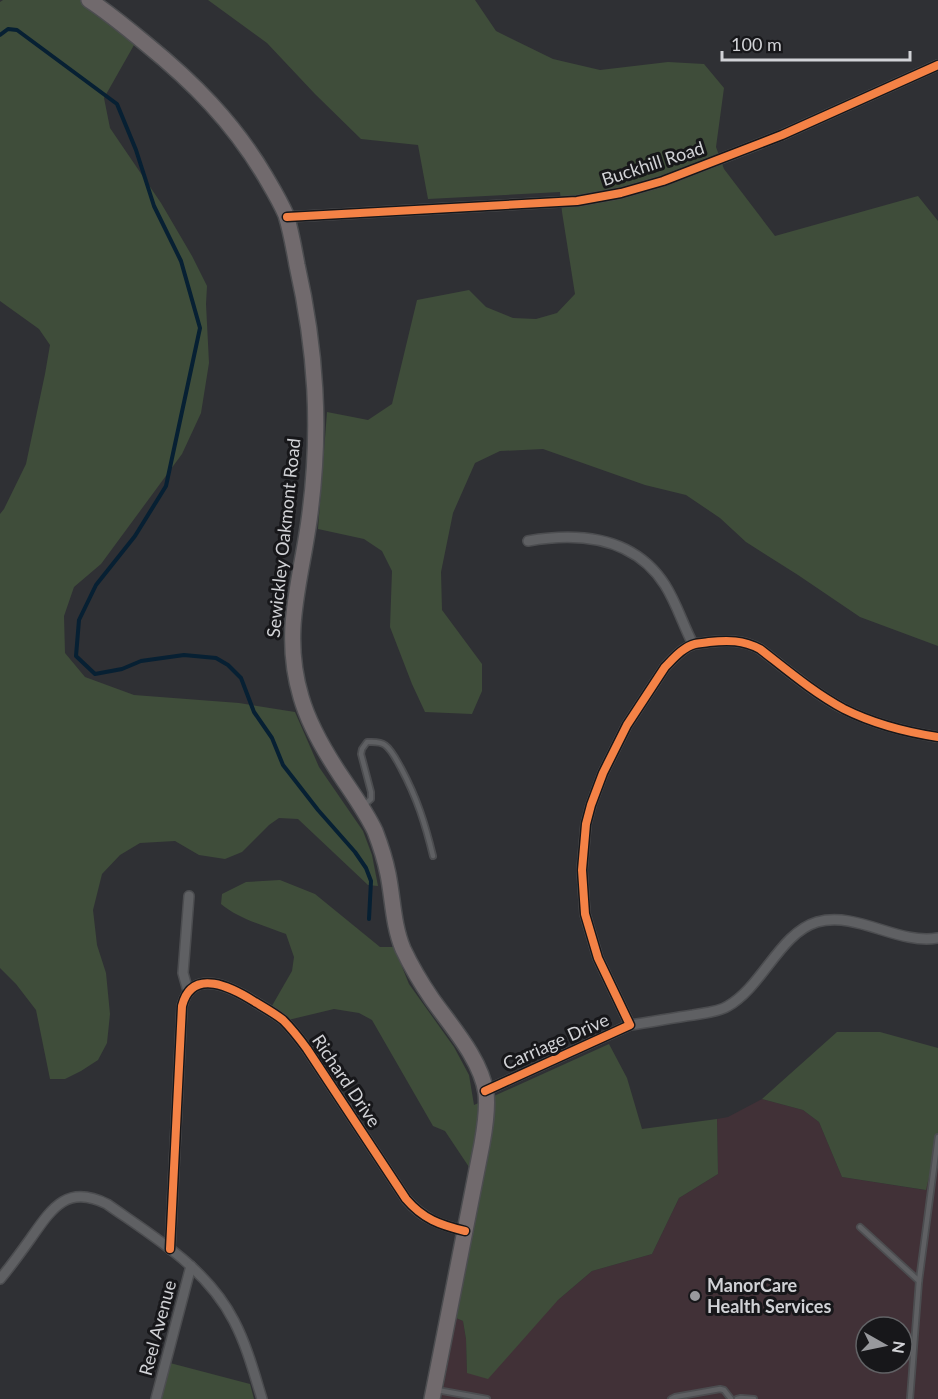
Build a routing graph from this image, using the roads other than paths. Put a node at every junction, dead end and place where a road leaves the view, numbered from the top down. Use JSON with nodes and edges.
{"nodes":[{"id":1,"x":89,"y":0,"type":"edge"},
{"id":2,"x":938,"y":65,"type":"edge"},
{"id":3,"x":287,"y":218,"type":"junction"},
{"id":4,"x":528,"y":542,"type":"dead end"},
{"id":5,"x":693,"y":644,"type":"junction"},
{"id":6,"x":938,"y":737,"type":"edge"},
{"id":7,"x":361,"y":807,"type":"junction"},
{"id":8,"x":433,"y":856,"type":"dead end"},
{"id":9,"x":189,"y":896,"type":"dead end"},
{"id":10,"x":938,"y":938,"type":"edge"},
{"id":11,"x":188,"y":991,"type":"junction"},
{"id":12,"x":630,"y":1025,"type":"junction"},
{"id":13,"x":485,"y":1091,"type":"junction"},
{"id":14,"x":938,"y":1137,"type":"edge"},
{"id":15,"x":860,"y":1227,"type":"dead end"},
{"id":16,"x":465,"y":1231,"type":"junction"},
{"id":17,"x":170,"y":1249,"type":"junction"},
{"id":18,"x":191,"y":1266,"type":"junction"},
{"id":19,"x":0,"y":1279,"type":"edge"},
{"id":20,"x":919,"y":1281,"type":"junction"},
{"id":21,"x":433,"y":1394,"type":"edge"},
{"id":22,"x":156,"y":1399,"type":"edge"},
{"id":23,"x":262,"y":1399,"type":"edge"},
{"id":24,"x":487,"y":1399,"type":"edge"},
{"id":25,"x":671,"y":1399,"type":"edge"},
{"id":26,"x":731,"y":1399,"type":"edge"},
{"id":27,"x":737,"y":1399,"type":"edge"},
{"id":28,"x":754,"y":1399,"type":"edge"},
{"id":29,"x":910,"y":1399,"type":"edge"}],
"edges":[{"from":1,"to":3,"type":"main road","name":"Sewickley Oakmont Road"},
{"from":2,"to":3,"type":"street","name":"Buckhill Road"},
{"from":3,"to":7,"type":"main road","name":"Sewickley Oakmont Road"},
{"from":4,"to":5,"type":"street"},
{"from":5,"to":6,"type":"street"},
{"from":5,"to":12,"type":"street","name":"Carriage Drive"},
{"from":7,"to":8,"type":"lane"},
{"from":7,"to":13,"type":"main road","name":"Sewickley Oakmont Road"},
{"from":9,"to":11,"type":"street"},
{"from":10,"to":12,"type":"street"},
{"from":11,"to":16,"type":"street","name":"Richard Drive"},
{"from":11,"to":17,"type":"street"},
{"from":12,"to":13,"type":"street","name":"Carriage Drive"},
{"from":13,"to":16,"type":"main road","name":"Sewickley Oakmont Road"},
{"from":14,"to":20,"type":"lane"},
{"from":15,"to":20,"type":"lane"},
{"from":16,"to":21,"type":"main road","name":"Sewickley Oakmont Road"},
{"from":17,"to":18,"type":"street"},
{"from":17,"to":19,"type":"street"},
{"from":18,"to":22,"type":"street","name":"Reel Avenue"},
{"from":18,"to":23,"type":"street"},
{"from":20,"to":29,"type":"lane"},
{"from":21,"to":24,"type":"lane"},
{"from":25,"to":26,"type":"lane"},
{"from":27,"to":28,"type":"lane"}]}
